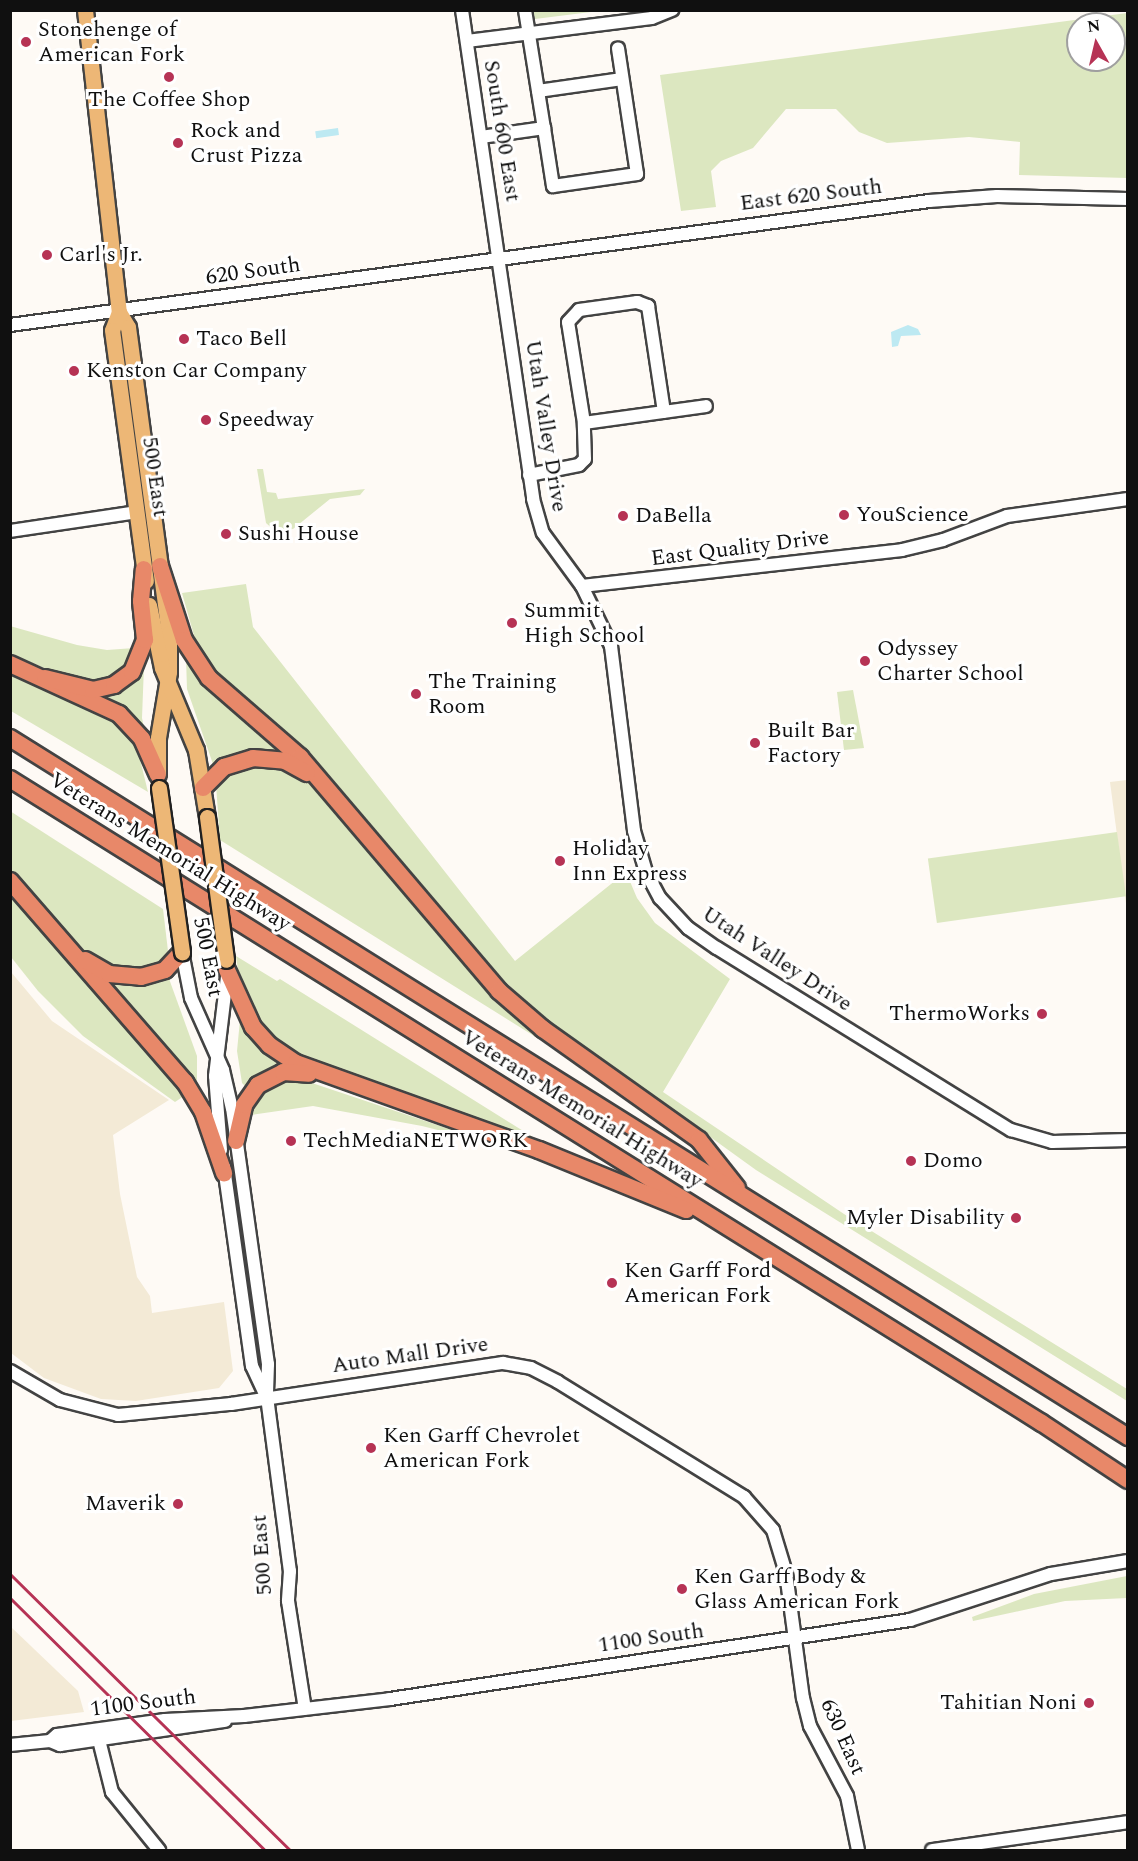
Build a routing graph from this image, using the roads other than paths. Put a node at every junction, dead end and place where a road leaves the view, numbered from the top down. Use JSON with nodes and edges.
{"nodes":[{"id":1,"x":462,"y":10,"type":"edge"},
{"id":2,"x":525,"y":10,"type":"edge"},
{"id":3,"x":672,"y":10,"type":"edge"},
{"id":4,"x":83,"y":12,"type":"edge"},
{"id":5,"x":609,"y":17,"type":"edge"},
{"id":6,"x":528,"y":32,"type":"junction"},
{"id":7,"x":467,"y":41,"type":"junction"},
{"id":8,"x":618,"y":48,"type":"dead end"},
{"id":9,"x":622,"y":79,"type":"junction"},
{"id":10,"x":538,"y":91,"type":"junction"},
{"id":11,"x":543,"y":128,"type":"junction"},
{"id":12,"x":481,"y":137,"type":"junction"},
{"id":13,"x":1128,"y":199,"type":"edge"},
{"id":14,"x":501,"y":257,"type":"junction"},
{"id":15,"x":119,"y":312,"type":"junction"},
{"id":16,"x":10,"y":326,"type":"edge"},
{"id":17,"x":706,"y":406,"type":"dead end"},
{"id":18,"x":664,"y":412,"type":"junction"},
{"id":19,"x":584,"y":423,"type":"junction"},
{"id":20,"x":529,"y":475,"type":"junction"},
{"id":21,"x":1128,"y":500,"type":"edge"},
{"id":22,"x":137,"y":512,"type":"junction"},
{"id":23,"x":10,"y":531,"type":"edge"},
{"id":24,"x":152,"y":567,"type":"junction"},
{"id":25,"x":582,"y":586,"type":"junction"},
{"id":26,"x":10,"y":664,"type":"edge"},
{"id":27,"x":45,"y":678,"type":"junction"},
{"id":28,"x":168,"y":684,"type":"junction"},
{"id":29,"x":10,"y":738,"type":"edge"},
{"id":30,"x":10,"y":779,"type":"edge"},
{"id":31,"x":159,"y":781,"type":"junction"},
{"id":32,"x":324,"y":787,"type":"junction"},
{"id":33,"x":203,"y":788,"type":"junction"},
{"id":34,"x":10,"y":880,"type":"edge"},
{"id":35,"x":68,"y":945,"type":"junction"},
{"id":36,"x":182,"y":952,"type":"junction"},
{"id":37,"x":226,"y":965,"type":"junction"},
{"id":38,"x":217,"y":1056,"type":"junction"},
{"id":39,"x":338,"y":1080,"type":"junction"},
{"id":40,"x":1128,"y":1140,"type":"edge"},
{"id":41,"x":236,"y":1141,"type":"junction"},
{"id":42,"x":224,"y":1173,"type":"junction"},
{"id":43,"x":745,"y":1198,"type":"junction"},
{"id":44,"x":728,"y":1227,"type":"junction"},
{"id":45,"x":10,"y":1371,"type":"edge"},
{"id":46,"x":267,"y":1397,"type":"junction"},
{"id":47,"x":1128,"y":1437,"type":"edge"},
{"id":48,"x":1128,"y":1480,"type":"edge"},
{"id":49,"x":1128,"y":1561,"type":"edge"},
{"id":50,"x":795,"y":1639,"type":"junction"},
{"id":51,"x":305,"y":1709,"type":"junction"},
{"id":52,"x":244,"y":1716,"type":"junction"},
{"id":53,"x":99,"y":1740,"type":"junction"},
{"id":54,"x":50,"y":1741,"type":"junction"},
{"id":55,"x":10,"y":1746,"type":"edge"},
{"id":56,"x":1128,"y":1822,"type":"edge"},
{"id":57,"x":159,"y":1851,"type":"edge"},
{"id":58,"x":858,"y":1851,"type":"edge"},
{"id":59,"x":932,"y":1851,"type":"edge"}],
"edges":[{"from":1,"to":7,"type":"street","name":"South 600 East"},
{"from":2,"to":6,"type":"street"},
{"from":3,"to":5,"type":"street"},
{"from":4,"to":15,"type":"main road","name":"500 East"},
{"from":5,"to":6,"type":"street"},
{"from":6,"to":7,"type":"street"},
{"from":6,"to":10,"type":"street"},
{"from":7,"to":12,"type":"street","name":"South 600 East"},
{"from":8,"to":9,"type":"street"},
{"from":9,"to":10,"type":"street"},
{"from":9,"to":11,"type":"street"},
{"from":10,"to":11,"type":"street"},
{"from":11,"to":12,"type":"street"},
{"from":12,"to":14,"type":"street","name":"South 600 East"},
{"from":13,"to":14,"type":"street","name":"East 620 South"},
{"from":14,"to":15,"type":"street","name":"620 South"},
{"from":14,"to":20,"type":"street","name":"Utah Valley Drive"},
{"from":15,"to":16,"type":"street","name":"620 South"},
{"from":15,"to":22,"type":"main road","name":"500 East"},
{"from":15,"to":24,"type":"main road","name":"500 East"},
{"from":17,"to":18,"type":"street"},
{"from":18,"to":19,"type":"street"},
{"from":18,"to":19,"type":"street"},
{"from":19,"to":20,"type":"street"},
{"from":20,"to":25,"type":"street","name":"Utah Valley Drive"},
{"from":21,"to":25,"type":"street","name":"East Quality Drive"},
{"from":22,"to":23,"type":"street"},
{"from":22,"to":24,"type":"main road","name":"500 East"},
{"from":24,"to":27,"type":"highway"},
{"from":24,"to":28,"type":"main road","name":"500 East"},
{"from":24,"to":32,"type":"highway"},
{"from":25,"to":40,"type":"street","name":"Utah Valley Drive"},
{"from":26,"to":27,"type":"highway"},
{"from":27,"to":31,"type":"highway"},
{"from":28,"to":31,"type":"main road","name":"500 East"},
{"from":28,"to":33,"type":"main road","name":"500 East"},
{"from":29,"to":43,"type":"highway","name":"Veterans Memorial Highway"},
{"from":30,"to":44,"type":"highway","name":"Veterans Memorial Highway"},
{"from":31,"to":36,"type":"main road","name":"500 East","bridge":true},
{"from":32,"to":33,"type":"highway"},
{"from":32,"to":43,"type":"highway"},
{"from":33,"to":37,"type":"main road","name":"500 East","bridge":true},
{"from":34,"to":35,"type":"highway"},
{"from":35,"to":36,"type":"highway"},
{"from":35,"to":42,"type":"highway"},
{"from":36,"to":38,"type":"street","name":"500 East"},
{"from":37,"to":38,"type":"street","name":"500 East"},
{"from":37,"to":39,"type":"highway"},
{"from":38,"to":41,"type":"street","name":"500 East"},
{"from":38,"to":42,"type":"street","name":"500 East"},
{"from":39,"to":41,"type":"highway"},
{"from":39,"to":44,"type":"highway"},
{"from":41,"to":46,"type":"street","name":"500 East"},
{"from":42,"to":46,"type":"street","name":"500 East"},
{"from":43,"to":47,"type":"highway","name":"Veterans Memorial Highway"},
{"from":44,"to":48,"type":"highway","name":"Veterans Memorial Highway"},
{"from":45,"to":46,"type":"street","name":"Auto Mall Drive"},
{"from":46,"to":50,"type":"street","name":"Auto Mall Drive"},
{"from":46,"to":51,"type":"street","name":"500 East"},
{"from":49,"to":50,"type":"street","name":"1100 South"},
{"from":50,"to":51,"type":"street","name":"1100 South"},
{"from":50,"to":58,"type":"street","name":"630 East"},
{"from":51,"to":52,"type":"street","name":"1100 South"},
{"from":52,"to":53,"type":"street","name":"1100 South"},
{"from":52,"to":54,"type":"street","name":"1100 South"},
{"from":53,"to":54,"type":"street","name":"1100 South"},
{"from":53,"to":57,"type":"street"},
{"from":54,"to":55,"type":"street","name":"1100 South"},
{"from":56,"to":59,"type":"street"}]}
